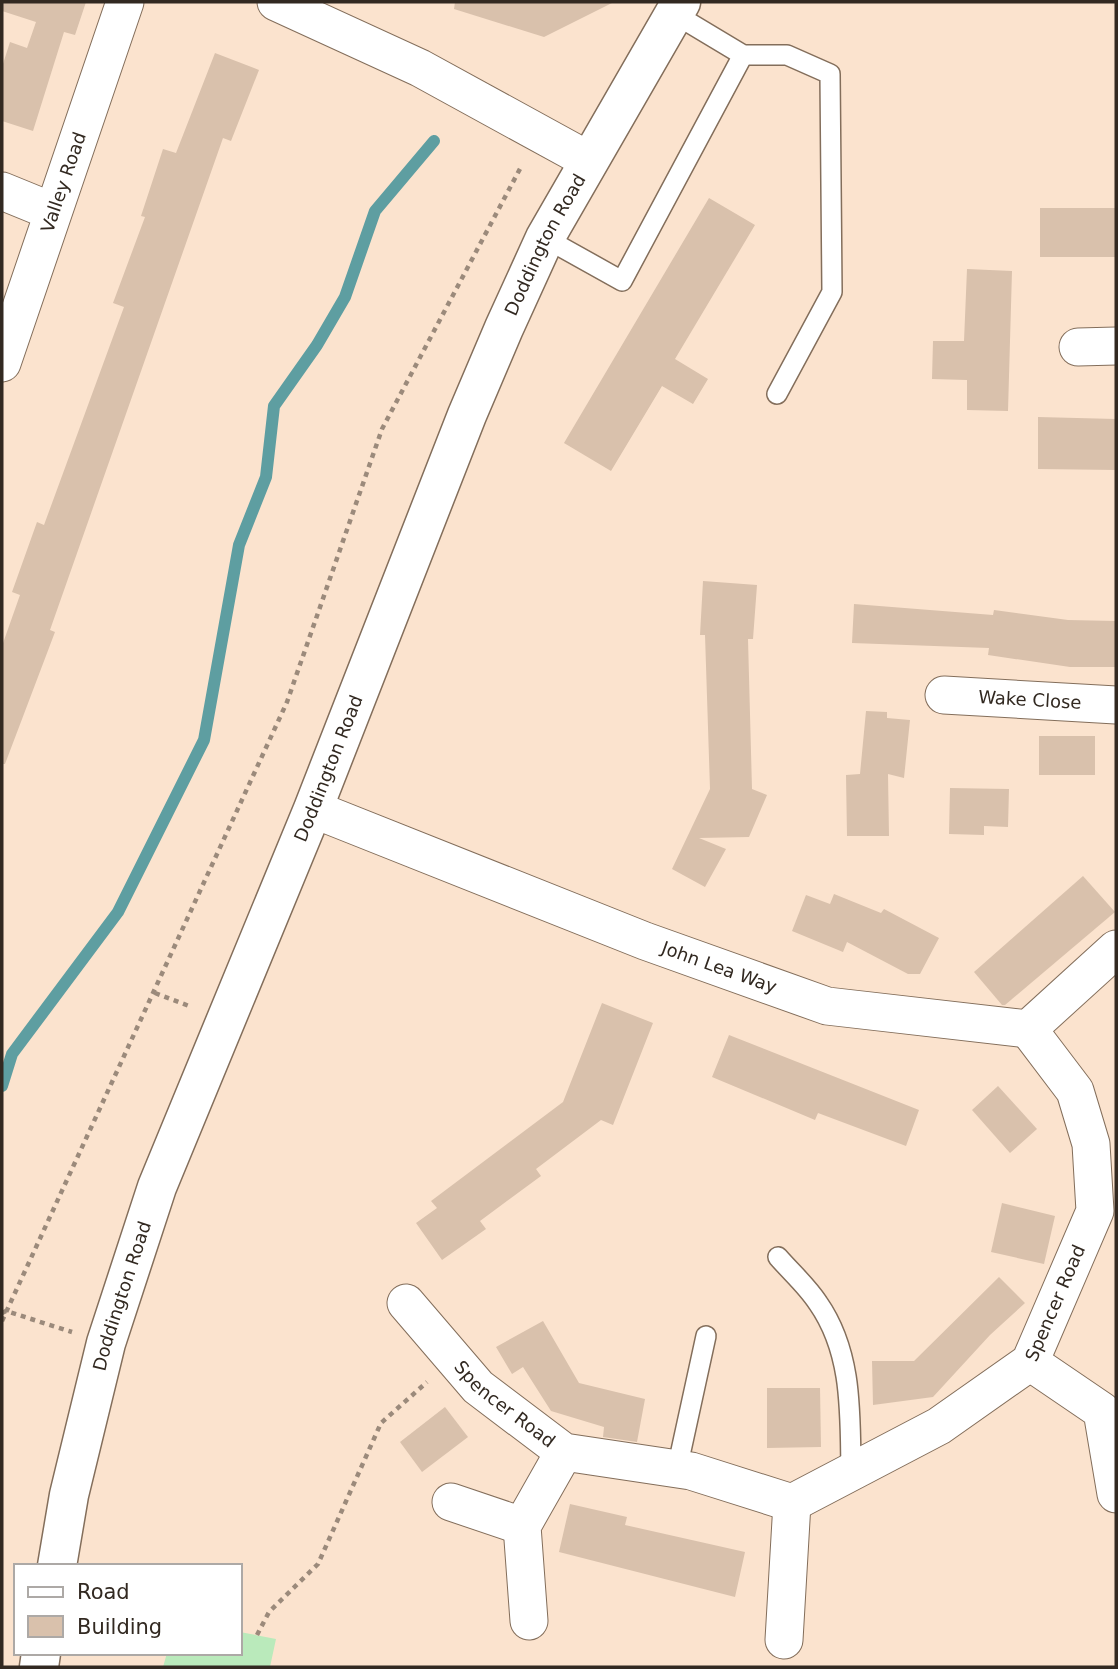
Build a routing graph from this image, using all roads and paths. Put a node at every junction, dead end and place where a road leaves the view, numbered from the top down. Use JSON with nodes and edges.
{"nodes":[{"id":1,"x":125,"y":2,"type":"edge"},
{"id":2,"x":276,"y":2,"type":"edge"},
{"id":3,"x":677,"y":7,"type":"edge"},
{"id":4,"x":743,"y":55,"type":"junction"},
{"id":5,"x":538,"y":133,"type":"junction"},
{"id":6,"x":588,"y":160,"type":"junction"},
{"id":7,"x":2,"y":191,"type":"edge"},
{"id":8,"x":51,"y":211,"type":"junction"},
{"id":9,"x":545,"y":238,"type":"junction"},
{"id":10,"x":1116,"y":346,"type":"edge"},
{"id":11,"x":1078,"y":347,"type":"dead end"},
{"id":12,"x":2,"y":363,"type":"edge"},
{"id":13,"x":777,"y":394,"type":"dead end"},
{"id":14,"x":944,"y":695,"type":"dead end"},
{"id":15,"x":1116,"y":705,"type":"edge"},
{"id":16,"x":313,"y":809,"type":"junction"},
{"id":17,"x":1116,"y":949,"type":"edge"},
{"id":18,"x":155,"y":993,"type":"junction"},
{"id":19,"x":199,"y":1010,"type":"dead end"},
{"id":20,"x":1028,"y":1029,"type":"junction"},
{"id":21,"x":1106,"y":1213,"type":"edge"},
{"id":22,"x":778,"y":1257,"type":"dead end"},
{"id":23,"x":406,"y":1303,"type":"dead end"},
{"id":24,"x":4,"y":1312,"type":"edge"},
{"id":25,"x":2,"y":1321,"type":"edge"},
{"id":26,"x":706,"y":1336,"type":"dead end"},
{"id":27,"x":106,"y":1343,"type":"junction"},
{"id":28,"x":454,"y":1359,"type":"junction"},
{"id":29,"x":1030,"y":1362,"type":"junction"},
{"id":30,"x":564,"y":1452,"type":"junction"},
{"id":31,"x":677,"y":1469,"type":"junction"},
{"id":32,"x":851,"y":1472,"type":"junction"},
{"id":33,"x":1116,"y":1494,"type":"edge"},
{"id":34,"x":451,"y":1502,"type":"dead end"},
{"id":35,"x":792,"y":1503,"type":"junction"},
{"id":36,"x":522,"y":1526,"type":"junction"},
{"id":37,"x":57,"y":1564,"type":"edge"},
{"id":38,"x":529,"y":1621,"type":"dead end"},
{"id":39,"x":257,"y":1635,"type":"dead end"},
{"id":40,"x":784,"y":1640,"type":"dead end"}],
"edges":[{"from":1,"to":8,"type":"street","name":"Valley Road"},
{"from":2,"to":5,"type":"street"},
{"from":3,"to":4,"type":"lane"},
{"from":3,"to":6,"type":"street","name":"Doddington Road"},
{"from":4,"to":9,"type":"lane"},
{"from":4,"to":13,"type":"lane"},
{"from":5,"to":6,"type":"street"},
{"from":5,"to":18,"type":"path"},
{"from":6,"to":9,"type":"street","name":"Doddington Road"},
{"from":7,"to":8,"type":"street"},
{"from":8,"to":12,"type":"street","name":"Valley Road"},
{"from":9,"to":16,"type":"street","name":"Doddington Road"},
{"from":10,"to":11,"type":"street"},
{"from":14,"to":15,"type":"street","name":"Wake Close"},
{"from":16,"to":20,"type":"street","name":"John Lea Way"},
{"from":16,"to":27,"type":"street","name":"Doddington Road"},
{"from":17,"to":20,"type":"street"},
{"from":18,"to":19,"type":"path"},
{"from":18,"to":24,"type":"path"},
{"from":20,"to":21,"type":"street","name":"Spencer Road"},
{"from":21,"to":29,"type":"street","name":"Spencer Road"},
{"from":22,"to":32,"type":"lane"},
{"from":23,"to":28,"type":"street","name":"Spencer Road"},
{"from":24,"to":25,"type":"path"},
{"from":24,"to":27,"type":"path"},
{"from":26,"to":31,"type":"lane"},
{"from":27,"to":37,"type":"street","name":"Doddington Road"},
{"from":28,"to":30,"type":"street","name":"Spencer Road"},
{"from":28,"to":39,"type":"path"},
{"from":29,"to":32,"type":"street","name":"Spencer Road"},
{"from":29,"to":33,"type":"street"},
{"from":30,"to":31,"type":"street","name":"Spencer Road"},
{"from":30,"to":36,"type":"street"},
{"from":31,"to":35,"type":"street","name":"Spencer Road"},
{"from":32,"to":35,"type":"street","name":"Spencer Road"},
{"from":34,"to":36,"type":"street"},
{"from":35,"to":40,"type":"street"},
{"from":36,"to":38,"type":"street"}]}
